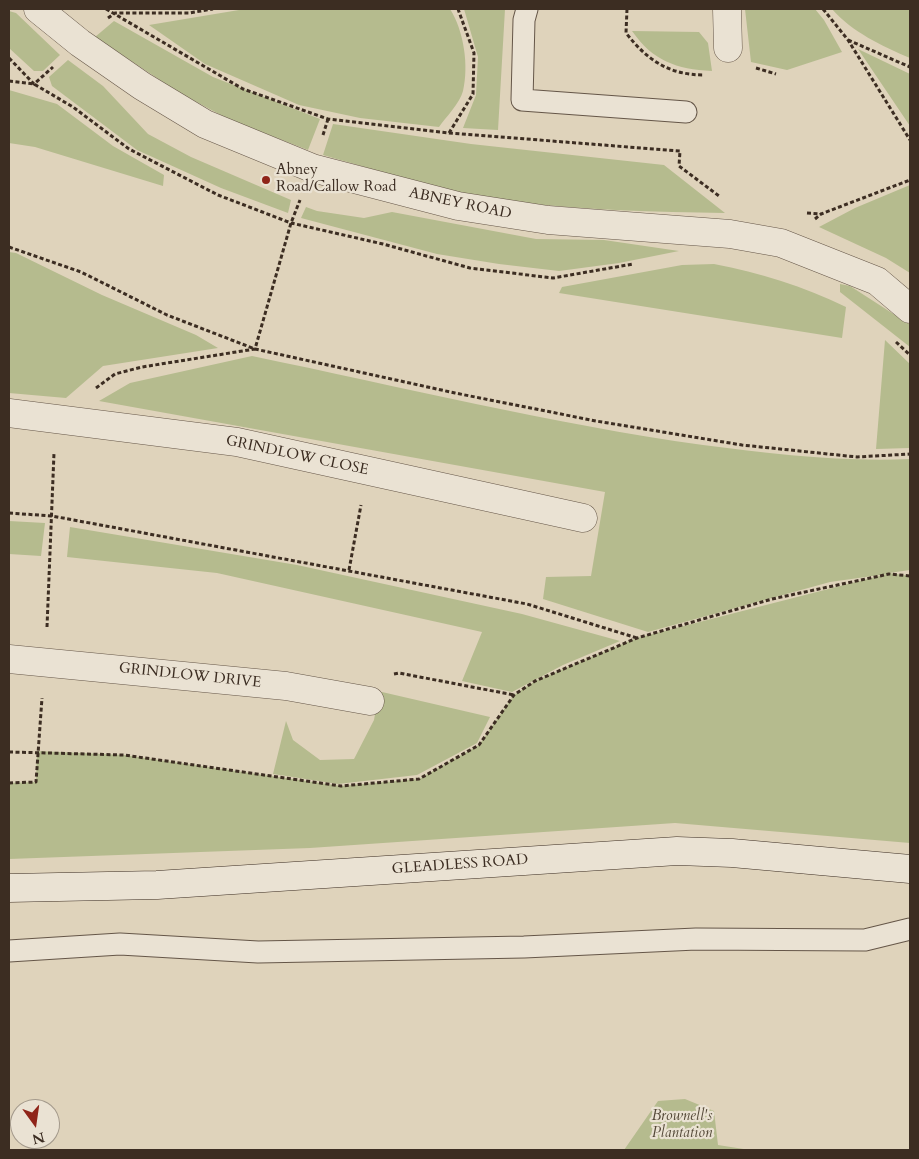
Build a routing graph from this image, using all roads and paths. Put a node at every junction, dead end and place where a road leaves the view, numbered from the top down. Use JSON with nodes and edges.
{"nodes":[{"id":1,"x":38,"y":9,"type":"edge"},
{"id":2,"x":106,"y":9,"type":"edge"},
{"id":3,"x":458,"y":9,"type":"edge"},
{"id":4,"x":527,"y":9,"type":"edge"},
{"id":5,"x":627,"y":9,"type":"edge"},
{"id":6,"x":727,"y":9,"type":"edge"},
{"id":7,"x":823,"y":9,"type":"edge"},
{"id":8,"x":848,"y":40,"type":"junction"},
{"id":9,"x":728,"y":48,"type":"dead end"},
{"id":10,"x":9,"y":58,"type":"edge"},
{"id":11,"x":751,"y":68,"type":"dead end"},
{"id":12,"x":910,"y":68,"type":"edge"},
{"id":13,"x":776,"y":74,"type":"dead end"},
{"id":14,"x":710,"y":75,"type":"dead end"},
{"id":15,"x":9,"y":82,"type":"edge"},
{"id":16,"x":34,"y":84,"type":"junction"},
{"id":17,"x":686,"y":112,"type":"dead end"},
{"id":18,"x":449,"y":133,"type":"junction"},
{"id":19,"x":910,"y":140,"type":"edge"},
{"id":20,"x":910,"y":180,"type":"edge"},
{"id":21,"x":722,"y":198,"type":"dead end"},
{"id":22,"x":291,"y":223,"type":"junction"},
{"id":23,"x":782,"y":242,"type":"junction"},
{"id":24,"x":9,"y":247,"type":"edge"},
{"id":25,"x":637,"y":263,"type":"dead end"},
{"id":26,"x":910,"y":309,"type":"edge"},
{"id":27,"x":890,"y":337,"type":"dead end"},
{"id":28,"x":254,"y":349,"type":"junction"},
{"id":29,"x":910,"y":355,"type":"edge"},
{"id":30,"x":115,"y":374,"type":"dead end"},
{"id":31,"x":9,"y":413,"type":"edge"},
{"id":32,"x":56,"y":418,"type":"junction"},
{"id":33,"x":910,"y":454,"type":"edge"},
{"id":34,"x":368,"y":470,"type":"junction"},
{"id":35,"x":9,"y":513,"type":"edge"},
{"id":36,"x":52,"y":516,"type":"junction"},
{"id":37,"x":583,"y":518,"type":"dead end"},
{"id":38,"x":349,"y":571,"type":"junction"},
{"id":39,"x":910,"y":576,"type":"edge"},
{"id":40,"x":637,"y":638,"type":"junction"},
{"id":41,"x":9,"y":659,"type":"edge"},
{"id":42,"x":45,"y":662,"type":"junction"},
{"id":43,"x":514,"y":695,"type":"junction"},
{"id":44,"x":370,"y":701,"type":"joint"},
{"id":45,"x":37,"y":751,"type":"junction"},
{"id":46,"x":9,"y":752,"type":"edge"},
{"id":47,"x":9,"y":783,"type":"edge"},
{"id":48,"x":910,"y":869,"type":"edge"},
{"id":49,"x":9,"y":888,"type":"edge"},
{"id":50,"x":910,"y":929,"type":"edge"},
{"id":51,"x":9,"y":950,"type":"edge"}],
"edges":[{"from":1,"to":23,"type":"street","name":"ABNEY ROAD"},
{"from":2,"to":18,"type":"path"},
{"from":3,"to":18,"type":"path"},
{"from":4,"to":17,"type":"lane"},
{"from":5,"to":14,"type":"path"},
{"from":6,"to":9,"type":"street"},
{"from":7,"to":8,"type":"path"},
{"from":8,"to":12,"type":"path"},
{"from":8,"to":19,"type":"path"},
{"from":10,"to":16,"type":"path"},
{"from":11,"to":13,"type":"path"},
{"from":15,"to":16,"type":"path"},
{"from":16,"to":22,"type":"path"},
{"from":18,"to":21,"type":"path"},
{"from":20,"to":23,"type":"path"},
{"from":22,"to":25,"type":"path"},
{"from":22,"to":28,"type":"path"},
{"from":23,"to":26,"type":"street","name":"ABNEY ROAD"},
{"from":24,"to":28,"type":"path"},
{"from":27,"to":29,"type":"path"},
{"from":28,"to":30,"type":"path"},
{"from":28,"to":33,"type":"path"},
{"from":31,"to":32,"type":"street","name":"GRINDLOW CLOSE"},
{"from":32,"to":34,"type":"street","name":"GRINDLOW CLOSE"},
{"from":32,"to":36,"type":"path"},
{"from":34,"to":37,"type":"street","name":"GRINDLOW CLOSE"},
{"from":34,"to":38,"type":"path"},
{"from":35,"to":36,"type":"path"},
{"from":36,"to":38,"type":"path"},
{"from":36,"to":42,"type":"path"},
{"from":38,"to":40,"type":"path"},
{"from":39,"to":40,"type":"path"},
{"from":40,"to":43,"type":"path"},
{"from":41,"to":42,"type":"street","name":"GRINDLOW DRIVE"},
{"from":42,"to":44,"type":"street","name":"GRINDLOW DRIVE"},
{"from":42,"to":45,"type":"path"},
{"from":43,"to":44,"type":"path"},
{"from":43,"to":45,"type":"path"},
{"from":45,"to":46,"type":"path"},
{"from":45,"to":47,"type":"path"},
{"from":48,"to":49,"type":"street","name":"GLEADLESS ROAD"},
{"from":50,"to":51,"type":"lane"}]}
